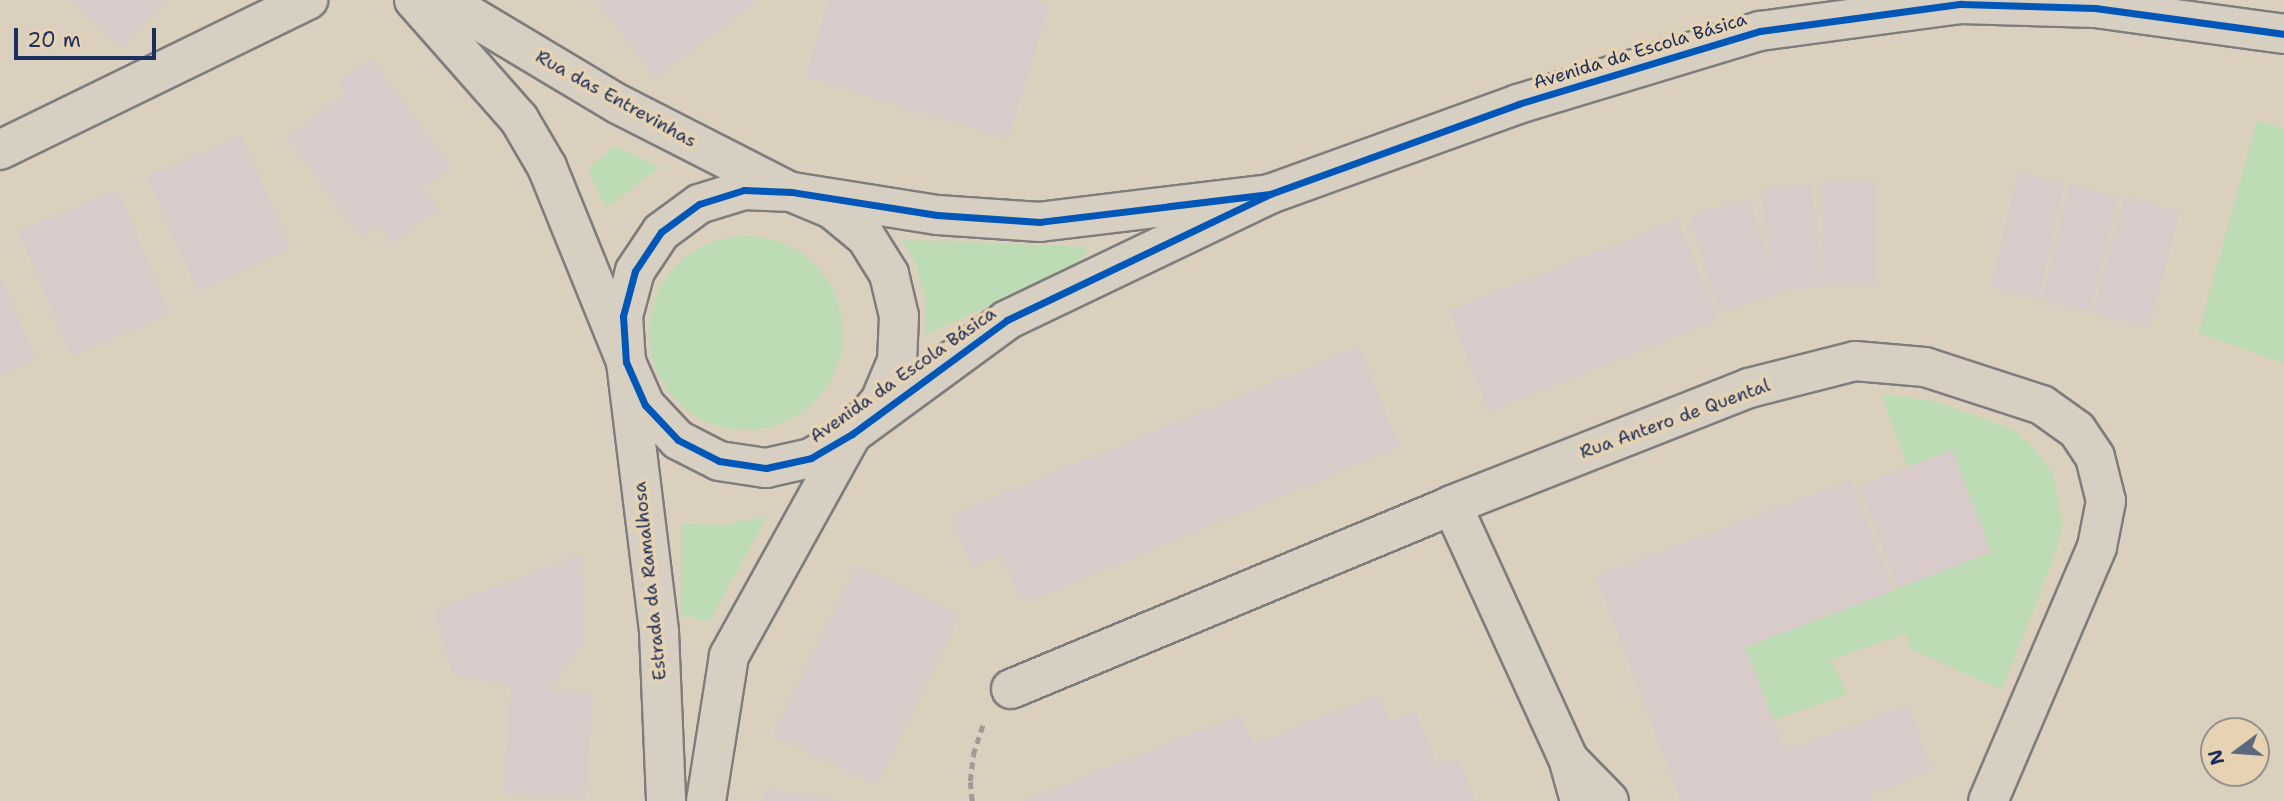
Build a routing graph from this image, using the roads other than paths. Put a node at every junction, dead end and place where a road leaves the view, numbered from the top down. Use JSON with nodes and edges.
{"nodes":[{"id":1,"x":308,"y":0,"type":"edge"},
{"id":2,"x":414,"y":0,"type":"edge"},
{"id":3,"x":444,"y":0,"type":"edge"},
{"id":4,"x":2284,"y":34,"type":"edge"},
{"id":5,"x":0,"y":150,"type":"edge"},
{"id":6,"x":791,"y":192,"type":"junction"},
{"id":7,"x":1270,"y":194,"type":"junction"},
{"id":8,"x":626,"y":362,"type":"junction"},
{"id":9,"x":852,"y":435,"type":"junction"},
{"id":10,"x":1452,"y":505,"type":"junction"},
{"id":11,"x":1011,"y":689,"type":"road end"},
{"id":12,"x":1568,"y":758,"type":"junction"},
{"id":13,"x":666,"y":801,"type":"edge"},
{"id":14,"x":706,"y":801,"type":"edge"},
{"id":15,"x":1580,"y":801,"type":"edge"},
{"id":16,"x":1609,"y":801,"type":"edge"},
{"id":17,"x":1988,"y":801,"type":"edge"}],
"edges":[{"from":1,"to":5,"type":"street"},
{"from":2,"to":8,"type":"street"},
{"from":3,"to":6,"type":"street","name":"Rua das Entrevinhas"},
{"from":4,"to":7,"type":"street","name":"Avenida da Escola Básica"},
{"from":6,"to":7,"type":"street","name":"Avenida da Escola Básica"},
{"from":6,"to":8,"type":"street","name":"Avenida da Escola Básica"},
{"from":6,"to":9,"type":"street","name":"Avenida da Escola Básica"},
{"from":7,"to":9,"type":"street","name":"Avenida da Escola Básica"},
{"from":8,"to":9,"type":"street","name":"Avenida da Escola Básica"},
{"from":8,"to":13,"type":"street","name":"Estrada da Ramalhosa"},
{"from":9,"to":14,"type":"street"},
{"from":10,"to":11,"type":"street","name":"Rua Antero de Quental"},
{"from":10,"to":12,"type":"street"},
{"from":10,"to":17,"type":"street","name":"Rua Antero de Quental"},
{"from":12,"to":15,"type":"street"},
{"from":12,"to":16,"type":"street"}]}
